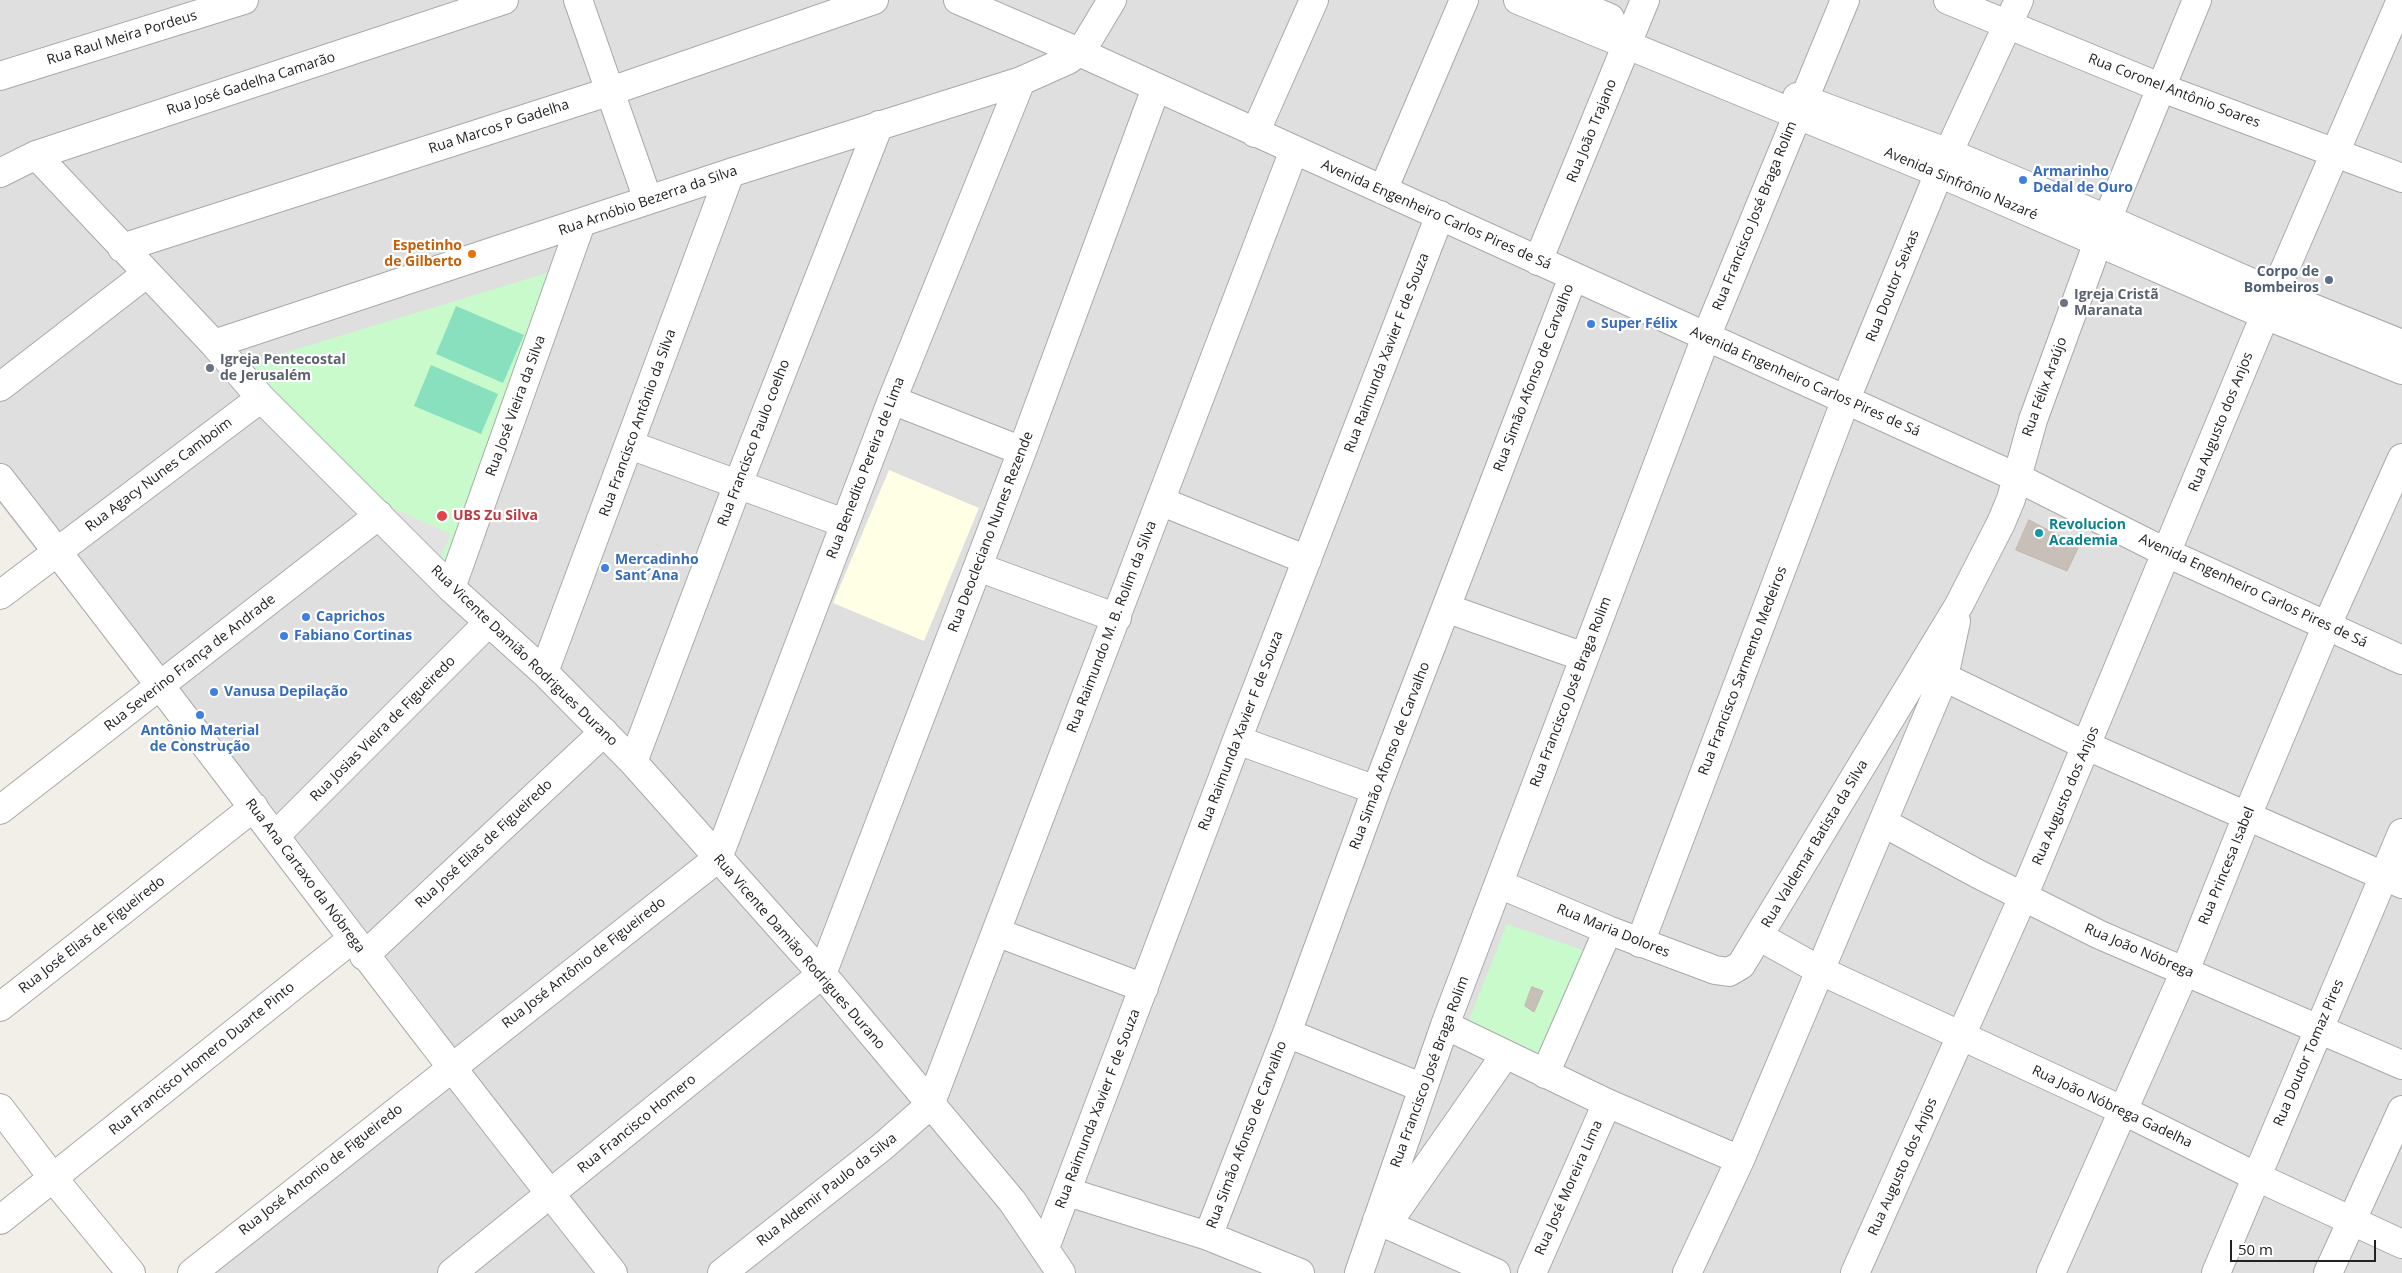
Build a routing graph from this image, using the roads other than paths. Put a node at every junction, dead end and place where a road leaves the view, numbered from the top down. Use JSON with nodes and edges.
{"nodes":[{"id":1,"x":244,"y":0,"type":"edge"},
{"id":2,"x":504,"y":0,"type":"edge"},
{"id":3,"x":578,"y":0,"type":"edge"},
{"id":4,"x":874,"y":0,"type":"edge"},
{"id":5,"x":1112,"y":0,"type":"edge"},
{"id":6,"x":1314,"y":0,"type":"edge"},
{"id":7,"x":1464,"y":0,"type":"edge"},
{"id":8,"x":1518,"y":0,"type":"edge"},
{"id":9,"x":1568,"y":0,"type":"edge"},
{"id":10,"x":1645,"y":0,"type":"edge"},
{"id":11,"x":1845,"y":0,"type":"edge"},
{"id":12,"x":1948,"y":0,"type":"edge"},
{"id":13,"x":2019,"y":0,"type":"edge"},
{"id":14,"x":2197,"y":0,"type":"edge"},
{"id":15,"x":2401,"y":0,"type":"edge"},
{"id":16,"x":964,"y":1,"type":"edge"},
{"id":17,"x":2008,"y":24,"type":"junction"},
{"id":18,"x":1630,"y":36,"type":"junction"},
{"id":19,"x":1079,"y":52,"type":"junction"},
{"id":20,"x":0,"y":76,"type":"edge"},
{"id":21,"x":1020,"y":81,"type":"junction"},
{"id":22,"x":1156,"y":88,"type":"junction"},
{"id":23,"x":2162,"y":88,"type":"junction"},
{"id":24,"x":608,"y":92,"type":"junction"},
{"id":25,"x":1800,"y":108,"type":"junction"},
{"id":26,"x":879,"y":126,"type":"junction"},
{"id":27,"x":1255,"y":133,"type":"junction"},
{"id":28,"x":1294,"y":150,"type":"junction"},
{"id":29,"x":2334,"y":151,"type":"junction"},
{"id":30,"x":36,"y":155,"type":"junction"},
{"id":31,"x":1944,"y":163,"type":"junction"},
{"id":32,"x":0,"y":173,"type":"edge"},
{"id":33,"x":730,"y":173,"type":"junction"},
{"id":34,"x":2402,"y":178,"type":"edge"},
{"id":35,"x":1383,"y":190,"type":"junction"},
{"id":36,"x":648,"y":200,"type":"junction"},
{"id":37,"x":1440,"y":214,"type":"junction"},
{"id":38,"x":581,"y":224,"type":"junction"},
{"id":39,"x":2102,"y":230,"type":"junction"},
{"id":40,"x":122,"y":248,"type":"junction"},
{"id":41,"x":1538,"y":261,"type":"junction"},
{"id":42,"x":146,"y":274,"type":"junction"},
{"id":43,"x":1573,"y":277,"type":"junction"},
{"id":44,"x":2270,"y":304,"type":"junction"},
{"id":45,"x":1706,"y":337,"type":"junction"},
{"id":46,"x":214,"y":344,"type":"junction"},
{"id":47,"x":2402,"y":344,"type":"edge"},
{"id":48,"x":2402,"y":370,"type":"edge"},
{"id":49,"x":0,"y":387,"type":"edge"},
{"id":50,"x":261,"y":398,"type":"junction"},
{"id":51,"x":892,"y":400,"type":"junction"},
{"id":52,"x":1846,"y":400,"type":"junction"},
{"id":53,"x":630,"y":445,"type":"junction"},
{"id":54,"x":1022,"y":452,"type":"junction"},
{"id":55,"x":2402,"y":458,"type":"edge"},
{"id":56,"x":2016,"y":477,"type":"junction"},
{"id":57,"x":0,"y":478,"type":"edge"},
{"id":58,"x":738,"y":484,"type":"junction"},
{"id":59,"x":1160,"y":501,"type":"junction"},
{"id":60,"x":379,"y":515,"type":"junction"},
{"id":61,"x":844,"y":523,"type":"junction"},
{"id":62,"x":57,"y":551,"type":"junction"},
{"id":63,"x":2167,"y":552,"type":"junction"},
{"id":64,"x":1307,"y":560,"type":"junction"},
{"id":65,"x":978,"y":567,"type":"junction"},
{"id":66,"x":451,"y":588,"type":"junction"},
{"id":67,"x":0,"y":595,"type":"edge"},
{"id":68,"x":1958,"y":604,"type":"junction"},
{"id":69,"x":1446,"y":608,"type":"junction"},
{"id":70,"x":1117,"y":618,"type":"junction"},
{"id":71,"x":489,"y":622,"type":"junction"},
{"id":72,"x":2327,"y":625,"type":"junction"},
{"id":73,"x":1584,"y":657,"type":"junction"},
{"id":74,"x":2402,"y":660,"type":"edge"},
{"id":75,"x":544,"y":672,"type":"junction"},
{"id":76,"x":1944,"y":677,"type":"junction"},
{"id":77,"x":162,"y":686,"type":"junction"},
{"id":78,"x":604,"y":732,"type":"junction"},
{"id":79,"x":1237,"y":740,"type":"junction"},
{"id":80,"x":2087,"y":746,"type":"junction"},
{"id":81,"x":633,"y":762,"type":"junction"},
{"id":82,"x":1376,"y":790,"type":"junction"},
{"id":83,"x":254,"y":807,"type":"junction"},
{"id":84,"x":0,"y":810,"type":"edge"},
{"id":85,"x":2246,"y":816,"type":"junction"},
{"id":86,"x":1884,"y":822,"type":"junction"},
{"id":87,"x":2402,"y":833,"type":"edge"},
{"id":88,"x":276,"y":835,"type":"junction"},
{"id":89,"x":718,"y":858,"type":"junction"},
{"id":90,"x":2394,"y":880,"type":"edge"},
{"id":91,"x":1499,"y":884,"type":"junction"},
{"id":92,"x":2023,"y":897,"type":"junction"},
{"id":93,"x":1608,"y":930,"type":"junction"},
{"id":94,"x":996,"y":932,"type":"junction"},
{"id":95,"x":1760,"y":937,"type":"junction"},
{"id":96,"x":1640,"y":943,"type":"junction"},
{"id":97,"x":358,"y":947,"type":"junction"},
{"id":98,"x":2185,"y":970,"type":"junction"},
{"id":99,"x":1821,"y":971,"type":"junction"},
{"id":100,"x":822,"y":974,"type":"junction"},
{"id":101,"x":1144,"y":988,"type":"junction"},
{"id":102,"x":0,"y":1007,"type":"edge"},
{"id":103,"x":1445,"y":1025,"type":"junction"},
{"id":104,"x":2318,"y":1030,"type":"junction"},
{"id":105,"x":1287,"y":1033,"type":"junction"},
{"id":106,"x":1962,"y":1037,"type":"junction"},
{"id":107,"x":1505,"y":1055,"type":"junction"},
{"id":108,"x":2402,"y":1064,"type":"edge"},
{"id":109,"x":451,"y":1068,"type":"junction"},
{"id":110,"x":1545,"y":1074,"type":"junction"},
{"id":111,"x":1424,"y":1088,"type":"junction"},
{"id":112,"x":1607,"y":1102,"type":"junction"},
{"id":113,"x":930,"y":1105,"type":"junction"},
{"id":114,"x":0,"y":1108,"type":"edge"},
{"id":115,"x":2122,"y":1110,"type":"junction"},
{"id":116,"x":2402,"y":1110,"type":"edge"},
{"id":117,"x":1740,"y":1160,"type":"junction"},
{"id":118,"x":2258,"y":1177,"type":"junction"},
{"id":119,"x":53,"y":1178,"type":"junction"},
{"id":120,"x":1068,"y":1192,"type":"junction"},
{"id":121,"x":550,"y":1195,"type":"junction"},
{"id":122,"x":2352,"y":1219,"type":"junction"},
{"id":123,"x":0,"y":1220,"type":"edge"},
{"id":124,"x":1382,"y":1222,"type":"junction"},
{"id":125,"x":1208,"y":1236,"type":"junction"},
{"id":126,"x":2402,"y":1244,"type":"edge"},
{"id":127,"x":1045,"y":1248,"type":"junction"},
{"id":128,"x":131,"y":1273,"type":"edge"},
{"id":129,"x":192,"y":1273,"type":"edge"},
{"id":130,"x":452,"y":1273,"type":"edge"},
{"id":131,"x":612,"y":1273,"type":"edge"},
{"id":132,"x":722,"y":1273,"type":"edge"},
{"id":133,"x":1061,"y":1273,"type":"edge"},
{"id":134,"x":1300,"y":1273,"type":"edge"},
{"id":135,"x":1359,"y":1273,"type":"edge"},
{"id":136,"x":1496,"y":1273,"type":"edge"},
{"id":137,"x":1532,"y":1273,"type":"edge"},
{"id":138,"x":1687,"y":1273,"type":"edge"},
{"id":139,"x":1855,"y":1273,"type":"edge"},
{"id":140,"x":2051,"y":1273,"type":"edge"},
{"id":141,"x":2216,"y":1273,"type":"edge"},
{"id":142,"x":2328,"y":1273,"type":"edge"}],
"edges":[{"from":1,"to":20,"type":"street","name":"Rua Raul Meira Pordeus"},
{"from":2,"to":30,"type":"street","name":"Rua José Gadelha Camarão"},
{"from":3,"to":24,"type":"street"},
{"from":4,"to":24,"type":"street","name":"Rua Marcos P Gadelha"},
{"from":5,"to":19,"type":"street"},
{"from":6,"to":27,"type":"street"},
{"from":7,"to":35,"type":"street"},
{"from":8,"to":18,"type":"street","name":"Avenida Sinfrônio Nazaré"},
{"from":9,"to":18,"type":"street","name":"Avenida Sinfrônio Nazaré"},
{"from":10,"to":18,"type":"street","name":"Rua João Trajano"},
{"from":11,"to":25,"type":"street","name":"Rua Francisco José Braga Rolim"},
{"from":12,"to":17,"type":"street","name":"Rua Coronel Antônio Soares"},
{"from":13,"to":17,"type":"street","name":"Rua Doutor Seixas"},
{"from":14,"to":23,"type":"street","name":"Rua Félix Araújo"},
{"from":15,"to":29,"type":"street","name":"Rua Augusto dos Anjos"},
{"from":16,"to":19,"type":"street","name":"Avenida Engenheiro Carlos Pires de Sá"},
{"from":17,"to":23,"type":"street","name":"Rua Coronel Antônio Soares"},
{"from":17,"to":31,"type":"street","name":"Rua Doutor Seixas"},
{"from":18,"to":25,"type":"street","name":"Avenida Sinfrônio Nazaré"},
{"from":18,"to":41,"type":"street","name":"Rua João Trajano"},
{"from":19,"to":21,"type":"street","name":"Rua Arnóbio Bezerra da Silva"},
{"from":19,"to":22,"type":"street","name":"Avenida Engenheiro Carlos Pires de Sá"},
{"from":21,"to":26,"type":"street","name":"Rua Arnóbio Bezerra da Silva"},
{"from":21,"to":51,"type":"street","name":"Rua Benedito Pereira de Lima"},
{"from":22,"to":27,"type":"street","name":"Avenida Engenheiro Carlos Pires de Sá"},
{"from":22,"to":54,"type":"street","name":"Rua Deocleciano Nunes Rezende"},
{"from":23,"to":29,"type":"street","name":"Rua Coronel Antônio Soares"},
{"from":23,"to":39,"type":"street","name":"Rua Félix Araújo"},
{"from":24,"to":36,"type":"street"},
{"from":24,"to":40,"type":"street","name":"Rua Marcos P Gadelha"},
{"from":25,"to":31,"type":"street","name":"Avenida Sinfrônio Nazaré"},
{"from":25,"to":45,"type":"street","name":"Rua Francisco José Braga Rolim"},
{"from":26,"to":33,"type":"street","name":"Rua Arnóbio Bezerra da Silva"},
{"from":26,"to":58,"type":"street","name":"Rua Francisco Paulo coelho"},
{"from":27,"to":28,"type":"street","name":"Avenida Engenheiro Carlos Pires de Sá"},
{"from":28,"to":35,"type":"street","name":"Avenida Engenheiro Carlos Pires de Sá"},
{"from":28,"to":59,"type":"street","name":"Rua Raimundo M. B. Rolim da Silva"},
{"from":29,"to":34,"type":"street","name":"Rua Coronel Antônio Soares"},
{"from":29,"to":44,"type":"street","name":"Rua Augusto dos Anjos"},
{"from":30,"to":32,"type":"street","name":"Rua José Gadelha Camarão"},
{"from":30,"to":40,"type":"street","name":"Rua Vicente Damião Rodrigues Durano"},
{"from":31,"to":39,"type":"street","name":"Avenida Sinfrônio Nazaré"},
{"from":31,"to":52,"type":"street","name":"Rua Doutor Seixas"},
{"from":33,"to":36,"type":"street","name":"Rua Arnóbio Bezerra da Silva"},
{"from":33,"to":53,"type":"street","name":"Rua Francisco Antônio da Silva"},
{"from":35,"to":37,"type":"street","name":"Avenida Engenheiro Carlos Pires de Sá"},
{"from":36,"to":38,"type":"street","name":"Rua Arnóbio Bezerra da Silva"},
{"from":37,"to":41,"type":"street","name":"Avenida Engenheiro Carlos Pires de Sá"},
{"from":37,"to":64,"type":"street","name":"Rua Raimunda Xavier F de Souza"},
{"from":38,"to":46,"type":"street","name":"Rua Arnóbio Bezerra da Silva"},
{"from":38,"to":66,"type":"street","name":"Rua José Vieira da Silva"},
{"from":39,"to":44,"type":"street","name":"Avenida Sinfrônio Nazaré"},
{"from":39,"to":56,"type":"street","name":"Rua Félix Araújo"},
{"from":40,"to":42,"type":"street","name":"Rua Vicente Damião Rodrigues Durano"},
{"from":41,"to":43,"type":"street","name":"Avenida Engenheiro Carlos Pires de Sá"},
{"from":42,"to":46,"type":"street","name":"Rua Vicente Damião Rodrigues Durano"},
{"from":42,"to":49,"type":"street"},
{"from":43,"to":45,"type":"street","name":"Avenida Engenheiro Carlos Pires de Sá"},
{"from":43,"to":69,"type":"street","name":"Rua Simão Afonso de Carvalho"},
{"from":44,"to":47,"type":"street","name":"Avenida Sinfrônio Nazaré"},
{"from":44,"to":48,"type":"street","name":"Avenida Sinfrônio Nazaré"},
{"from":44,"to":63,"type":"street","name":"Rua Augusto dos Anjos"},
{"from":45,"to":52,"type":"street","name":"Avenida Engenheiro Carlos Pires de Sá"},
{"from":45,"to":73,"type":"street","name":"Rua Francisco José Braga Rolim"},
{"from":46,"to":50,"type":"street","name":"Rua Vicente Damião Rodrigues Durano"},
{"from":50,"to":60,"type":"street","name":"Rua Vicente Damião Rodrigues Durano"},
{"from":50,"to":62,"type":"street","name":"Rua Agacy Nunes Camboim"},
{"from":51,"to":54,"type":"street"},
{"from":51,"to":61,"type":"street","name":"Rua Benedito Pereira de Lima"},
{"from":52,"to":56,"type":"street","name":"Avenida Engenheiro Carlos Pires de Sá"},
{"from":52,"to":96,"type":"street","name":"Rua Francisco Sarmento Medeiros"},
{"from":53,"to":58,"type":"street"},
{"from":53,"to":75,"type":"street","name":"Rua Francisco Antônio da Silva"},
{"from":54,"to":65,"type":"street","name":"Rua Deocleciano Nunes Rezende"},
{"from":55,"to":72,"type":"street","name":"Rua Princesa Isabel"},
{"from":56,"to":63,"type":"street","name":"Avenida Engenheiro Carlos Pires de Sá"},
{"from":56,"to":68,"type":"street","name":"Rua Valdemar Batista da Silva"},
{"from":57,"to":62,"type":"street","name":"Rua Ana Cartaxo da Nóbrega"},
{"from":58,"to":61,"type":"street"},
{"from":58,"to":81,"type":"street","name":"Rua Francisco Paulo coelho"},
{"from":59,"to":64,"type":"street"},
{"from":59,"to":70,"type":"street","name":"Rua Raimundo M. B. Rolim da Silva"},
{"from":60,"to":66,"type":"street","name":"Rua Vicente Damião Rodrigues Durano"},
{"from":60,"to":77,"type":"street","name":"Rua Severino França de Andrade"},
{"from":61,"to":89,"type":"street","name":"Rua Benedito Pereira de Lima"},
{"from":62,"to":67,"type":"street","name":"Rua Agacy Nunes Camboim"},
{"from":62,"to":77,"type":"street","name":"Rua Ana Cartaxo da Nóbrega"},
{"from":63,"to":72,"type":"street","name":"Avenida Engenheiro Carlos Pires de Sá"},
{"from":63,"to":80,"type":"street","name":"Rua Augusto dos Anjos"},
{"from":64,"to":79,"type":"street","name":"Rua Raimunda Xavier F de Souza"},
{"from":65,"to":70,"type":"street"},
{"from":65,"to":100,"type":"street","name":"Rua Deocleciano Nunes Rezende"},
{"from":66,"to":71,"type":"street","name":"Rua Vicente Damião Rodrigues Durano"},
{"from":68,"to":76,"type":"street"},
{"from":68,"to":95,"type":"street","name":"Rua Valdemar Batista da Silva"},
{"from":69,"to":73,"type":"street"},
{"from":69,"to":82,"type":"street","name":"Rua Simão Afonso de Carvalho"},
{"from":70,"to":94,"type":"street","name":"Rua Raimundo M. B. Rolim da Silva"},
{"from":71,"to":75,"type":"street","name":"Rua Vicente Damião Rodrigues Durano"},
{"from":71,"to":88,"type":"street","name":"Rua Josias Vieira de Figueiredo"},
{"from":72,"to":74,"type":"street","name":"Avenida Engenheiro Carlos Pires de Sá"},
{"from":72,"to":85,"type":"street","name":"Rua Princesa Isabel"},
{"from":73,"to":91,"type":"street","name":"Rua Francisco José Braga Rolim"},
{"from":75,"to":78,"type":"street","name":"Rua Vicente Damião Rodrigues Durano"},
{"from":76,"to":80,"type":"street"},
{"from":76,"to":86,"type":"street"},
{"from":77,"to":83,"type":"street","name":"Rua Ana Cartaxo da Nóbrega"},
{"from":77,"to":84,"type":"street","name":"Rua Severino França de Andrade"},
{"from":78,"to":81,"type":"street","name":"Rua Vicente Damião Rodrigues Durano"},
{"from":78,"to":97,"type":"street","name":"Rua José Elias de Figueiredo"},
{"from":79,"to":82,"type":"street"},
{"from":79,"to":101,"type":"street","name":"Rua Raimunda Xavier F de Souza"},
{"from":80,"to":85,"type":"street"},
{"from":80,"to":92,"type":"street","name":"Rua Augusto dos Anjos"},
{"from":81,"to":89,"type":"street","name":"Rua Vicente Damião Rodrigues Durano"},
{"from":82,"to":105,"type":"street","name":"Rua Simão Afonso de Carvalho"},
{"from":83,"to":88,"type":"street","name":"Rua Ana Cartaxo da Nóbrega"},
{"from":83,"to":102,"type":"street","name":"Rua José Elias de Figueiredo"},
{"from":85,"to":90,"type":"street"},
{"from":85,"to":98,"type":"street","name":"Rua Princesa Isabel"},
{"from":86,"to":92,"type":"street","name":"Rua João Nóbrega"},
{"from":86,"to":99,"type":"street"},
{"from":87,"to":90,"type":"street","name":"Rua Doutor Tomaz Pires"},
{"from":88,"to":97,"type":"street","name":"Rua Ana Cartaxo da Nóbrega"},
{"from":89,"to":100,"type":"street","name":"Rua Vicente Damião Rodrigues Durano"},
{"from":89,"to":109,"type":"street","name":"Rua José Antônio de Figueiredo"},
{"from":90,"to":104,"type":"street","name":"Rua Doutor Tomaz Pires"},
{"from":91,"to":93,"type":"street","name":"Rua Maria Dolores"},
{"from":91,"to":103,"type":"street","name":"Rua Francisco José Braga Rolim"},
{"from":92,"to":98,"type":"street","name":"Rua João Nóbrega"},
{"from":92,"to":106,"type":"street","name":"Rua Augusto dos Anjos"},
{"from":93,"to":96,"type":"street","name":"Rua Maria Dolores"},
{"from":93,"to":110,"type":"street"},
{"from":94,"to":101,"type":"street"},
{"from":94,"to":113,"type":"street","name":"Rua Raimundo M. B. Rolim da Silva"},
{"from":95,"to":96,"type":"street","name":"Rua Maria Dolores"},
{"from":95,"to":99,"type":"street","name":"Rua Valdemar Batista da Silva"},
{"from":97,"to":109,"type":"street","name":"Rua Ana Cartaxo da Nóbrega"},
{"from":97,"to":119,"type":"street","name":"Rua Francisco Homero Duarte Pinto"},
{"from":98,"to":104,"type":"street","name":"Rua João Nóbrega"},
{"from":98,"to":115,"type":"street","name":"Rua Princesa Isabel"},
{"from":99,"to":106,"type":"street","name":"Rua João Nóbrega Gadelha"},
{"from":99,"to":117,"type":"street"},
{"from":100,"to":113,"type":"street","name":"Rua Vicente Damião Rodrigues Durano"},
{"from":100,"to":121,"type":"street","name":"Rua Francisco Homero"},
{"from":101,"to":120,"type":"street","name":"Rua Raimunda Xavier F de Souza"},
{"from":103,"to":107,"type":"street"},
{"from":103,"to":111,"type":"street","name":"Rua Francisco José Braga Rolim"},
{"from":104,"to":108,"type":"street","name":"Rua João Nóbrega"},
{"from":104,"to":118,"type":"street","name":"Rua Doutor Tomaz Pires"},
{"from":105,"to":111,"type":"street"},
{"from":105,"to":125,"type":"street","name":"Rua Simão Afonso de Carvalho"},
{"from":106,"to":115,"type":"street","name":"Rua João Nóbrega Gadelha"},
{"from":106,"to":139,"type":"street","name":"Rua Augusto dos Anjos"},
{"from":107,"to":110,"type":"street"},
{"from":107,"to":124,"type":"street"},
{"from":109,"to":121,"type":"street","name":"Rua Ana Cartaxo da Nóbrega"},
{"from":109,"to":129,"type":"street","name":"Rua José Antonio de Figueiredo"},
{"from":110,"to":112,"type":"street"},
{"from":111,"to":124,"type":"street","name":"Rua Francisco José Braga Rolim"},
{"from":112,"to":117,"type":"street"},
{"from":112,"to":137,"type":"street","name":"Rua José Moreira Lima"},
{"from":113,"to":127,"type":"street","name":"Rua Vicente Damião Rodrigues Durano"},
{"from":113,"to":132,"type":"street","name":"Rua Aldemir Paulo da Silva"},
{"from":114,"to":119,"type":"street"},
{"from":115,"to":118,"type":"street","name":"Rua João Nóbrega Gadelha"},
{"from":115,"to":140,"type":"street","name":"Rua Princesa Isabel"},
{"from":116,"to":122,"type":"street"},
{"from":117,"to":138,"type":"street"},
{"from":118,"to":122,"type":"street","name":"Rua João Nóbrega Gadelha"},
{"from":118,"to":141,"type":"street","name":"Rua Doutor Tomaz Pires"},
{"from":119,"to":123,"type":"street"},
{"from":119,"to":128,"type":"street"},
{"from":120,"to":125,"type":"street"},
{"from":120,"to":127,"type":"street","name":"Rua Raimunda Xavier F de Souza"},
{"from":121,"to":130,"type":"street","name":"Rua Francisco Homero"},
{"from":121,"to":131,"type":"street","name":"Rua Ana Cartaxo da Nóbrega"},
{"from":122,"to":126,"type":"street","name":"Rua João Nóbrega Gadelha"},
{"from":122,"to":142,"type":"street"},
{"from":124,"to":135,"type":"street","name":"Rua Francisco José Braga Rolim"},
{"from":124,"to":136,"type":"street"},
{"from":125,"to":134,"type":"street"},
{"from":127,"to":133,"type":"street","name":"Rua Vicente Damião Rodrigues Durano"}]}
